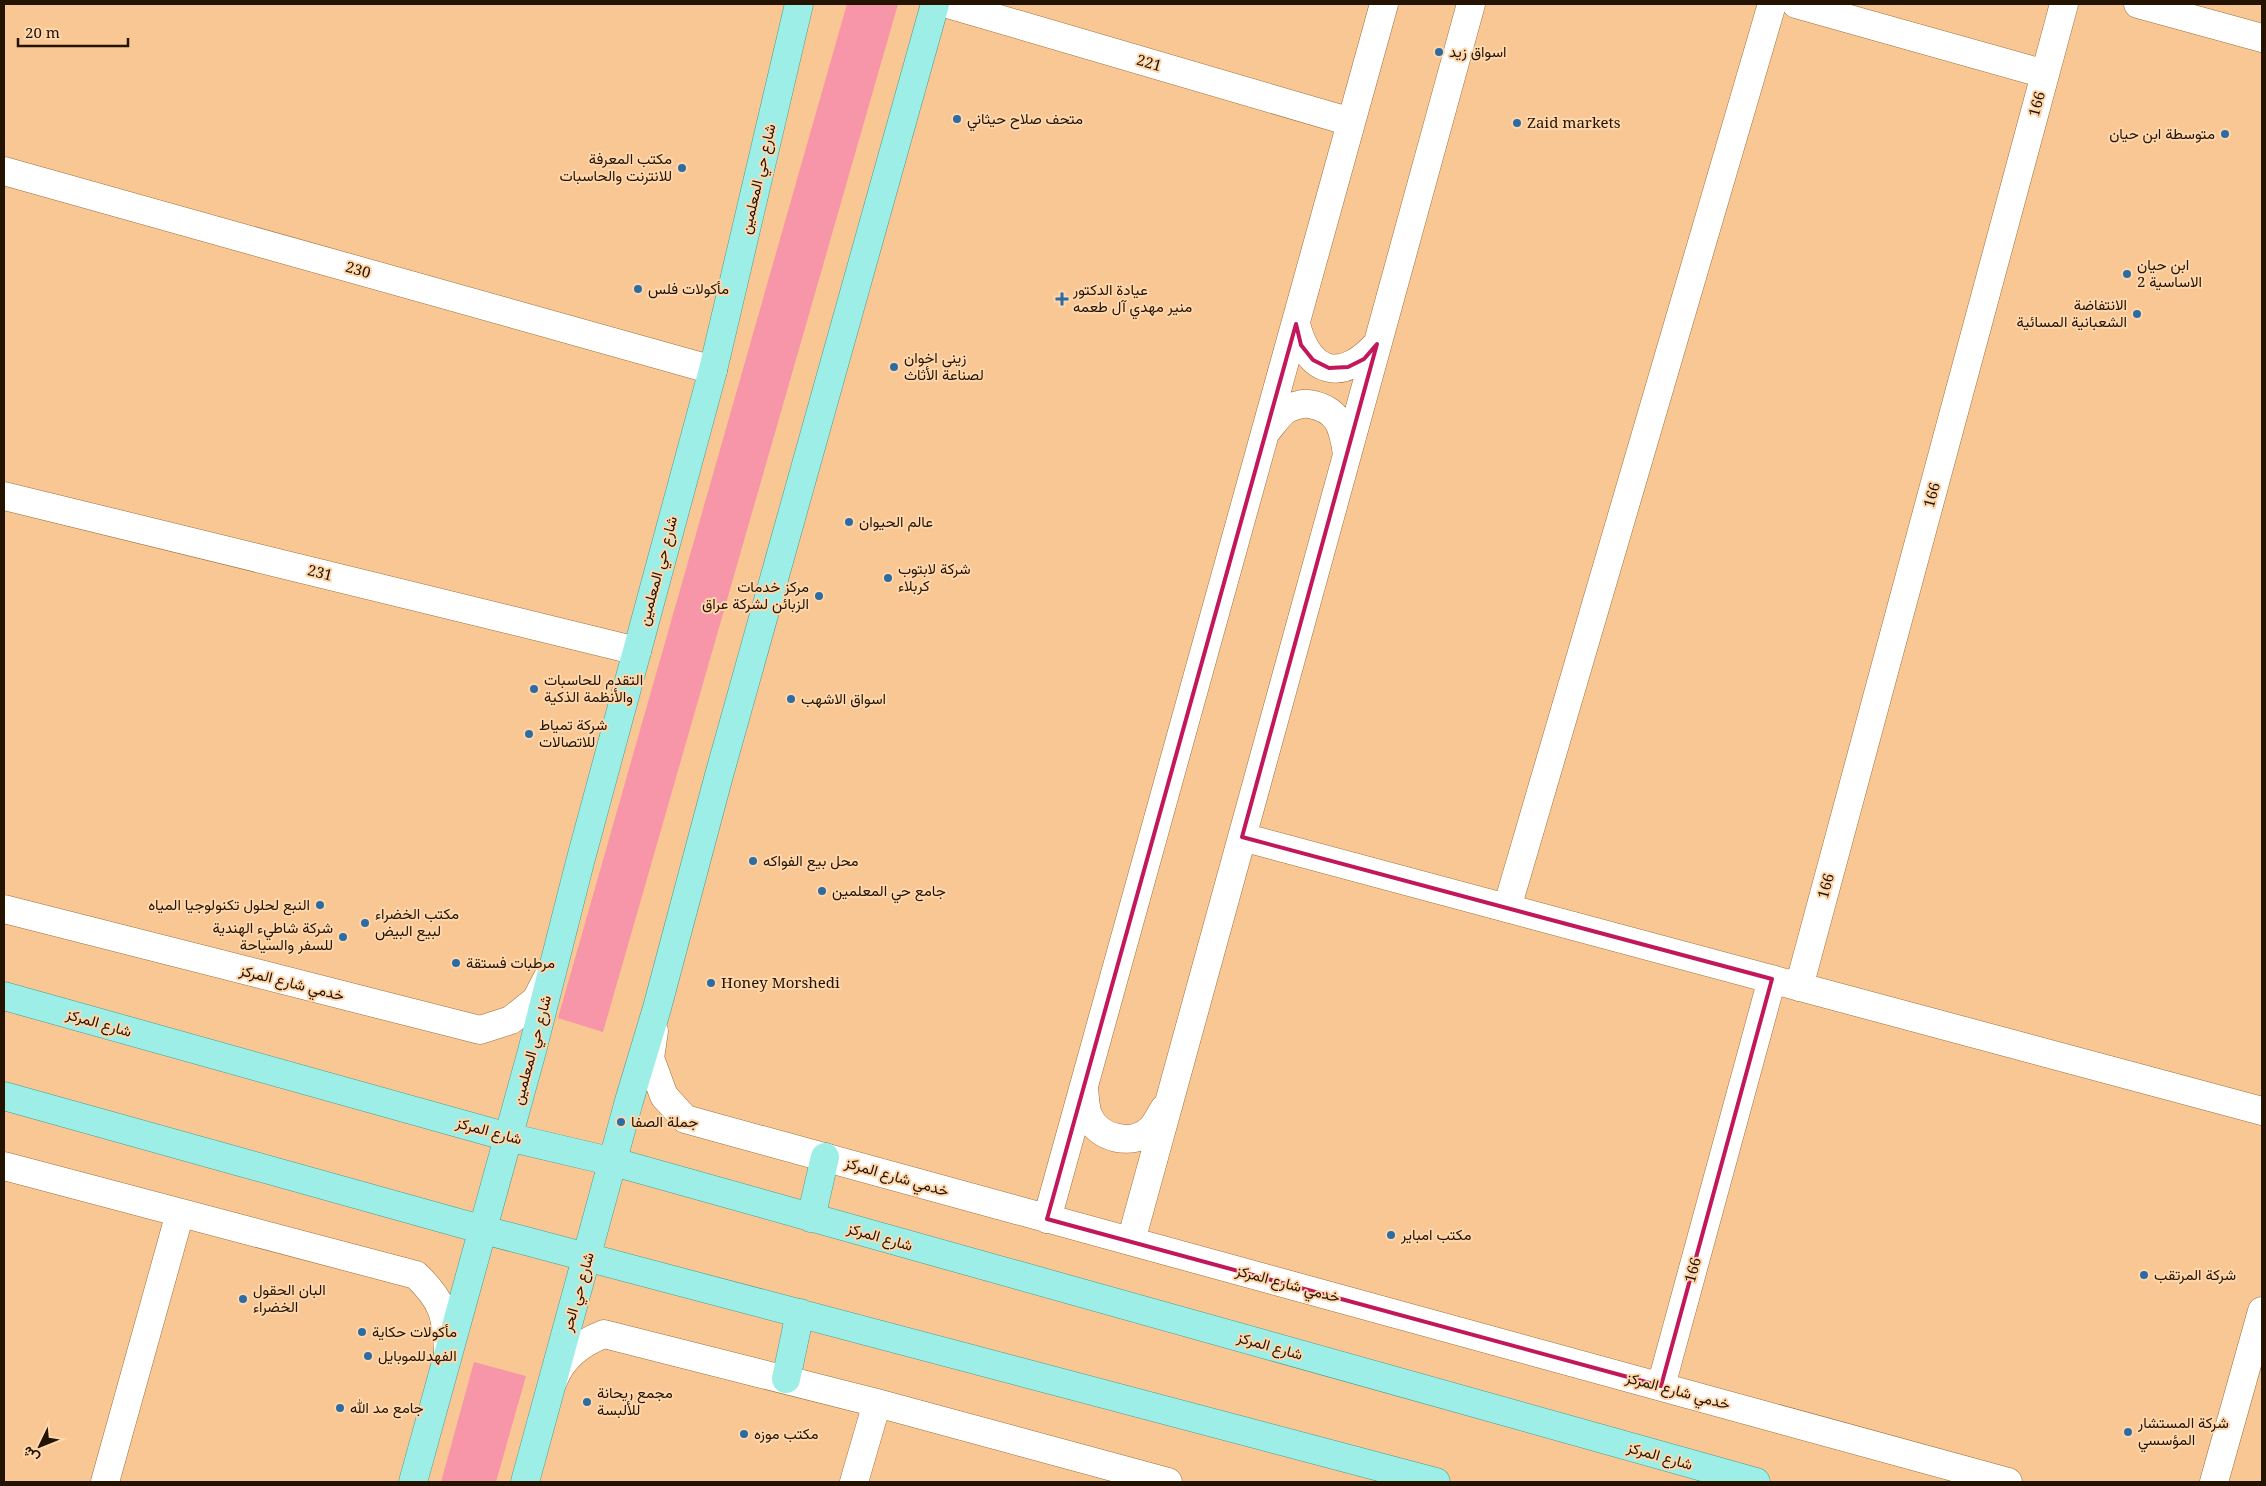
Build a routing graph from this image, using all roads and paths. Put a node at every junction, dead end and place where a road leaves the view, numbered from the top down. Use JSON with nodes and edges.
{"nodes":[{"id":1,"x":799,"y":4,"type":"edge"},
{"id":2,"x":935,"y":4,"type":"edge"},
{"id":3,"x":948,"y":4,"type":"edge"},
{"id":4,"x":1384,"y":4,"type":"edge"},
{"id":5,"x":1471,"y":4,"type":"edge"},
{"id":6,"x":1772,"y":4,"type":"edge"},
{"id":7,"x":1796,"y":4,"type":"edge"},
{"id":8,"x":2064,"y":4,"type":"edge"},
{"id":9,"x":2138,"y":4,"type":"edge"},
{"id":10,"x":2262,"y":38,"type":"edge"},
{"id":11,"x":2045,"y":74,"type":"junction"},
{"id":12,"x":1351,"y":122,"type":"junction"},
{"id":13,"x":4,"y":171,"type":"edge"},
{"id":14,"x":1296,"y":324,"type":"junction"},
{"id":15,"x":1377,"y":344,"type":"junction"},
{"id":16,"x":713,"y":370,"type":"junction"},
{"id":17,"x":1266,"y":432,"type":"junction"},
{"id":18,"x":1347,"y":455,"type":"junction"},
{"id":19,"x":4,"y":496,"type":"edge"},
{"id":20,"x":637,"y":651,"type":"junction"},
{"id":21,"x":1242,"y":838,"type":"junction"},
{"id":22,"x":1507,"y":908,"type":"junction"},
{"id":23,"x":4,"y":909,"type":"edge"},
{"id":24,"x":554,"y":965,"type":"junction"},
{"id":25,"x":1772,"y":979,"type":"junction"},
{"id":26,"x":1799,"y":987,"type":"junction"},
{"id":27,"x":4,"y":996,"type":"edge"},
{"id":28,"x":657,"y":1008,"type":"junction"},
{"id":29,"x":1084,"y":1086,"type":"junction"},
{"id":30,"x":4,"y":1096,"type":"edge"},
{"id":31,"x":1169,"y":1103,"type":"junction"},
{"id":32,"x":2262,"y":1111,"type":"edge"},
{"id":33,"x":508,"y":1137,"type":"junction"},
{"id":34,"x":825,"y":1157,"type":"junction"},
{"id":35,"x":614,"y":1162,"type":"junction"},
{"id":36,"x":4,"y":1166,"type":"edge"},
{"id":37,"x":180,"y":1214,"type":"junction"},
{"id":38,"x":811,"y":1218,"type":"junction"},
{"id":39,"x":1047,"y":1219,"type":"junction"},
{"id":40,"x":484,"y":1230,"type":"junction"},
{"id":41,"x":1131,"y":1241,"type":"junction"},
{"id":42,"x":588,"y":1257,"type":"junction"},
{"id":43,"x":2262,"y":1311,"type":"edge"},
{"id":44,"x":800,"y":1313,"type":"junction"},
{"id":45,"x":448,"y":1355,"type":"junction"},
{"id":46,"x":786,"y":1379,"type":"junction"},
{"id":47,"x":552,"y":1382,"type":"junction"},
{"id":48,"x":1660,"y":1386,"type":"junction"},
{"id":49,"x":877,"y":1403,"type":"junction"},
{"id":50,"x":105,"y":1482,"type":"edge"},
{"id":51,"x":413,"y":1482,"type":"edge"},
{"id":52,"x":525,"y":1482,"type":"edge"},
{"id":53,"x":854,"y":1482,"type":"edge"},
{"id":54,"x":1164,"y":1482,"type":"edge"},
{"id":55,"x":1436,"y":1482,"type":"edge"},
{"id":56,"x":1756,"y":1482,"type":"edge"},
{"id":57,"x":2008,"y":1482,"type":"edge"},
{"id":58,"x":2214,"y":1482,"type":"edge"}],
"edges":[{"from":1,"to":16,"type":"main road","name":"شارع حي المعلمين"},
{"from":2,"to":28,"type":"main road"},
{"from":3,"to":12,"type":"street","name":"221"},
{"from":4,"to":12,"type":"street"},
{"from":5,"to":15,"type":"street"},
{"from":6,"to":22,"type":"street"},
{"from":7,"to":11,"type":"street"},
{"from":8,"to":11,"type":"street","name":"166"},
{"from":9,"to":10,"type":"street"},
{"from":11,"to":26,"type":"street","name":"166"},
{"from":12,"to":14,"type":"street"},
{"from":13,"to":16,"type":"street","name":"230"},
{"from":14,"to":15,"type":"street"},
{"from":14,"to":17,"type":"street"},
{"from":15,"to":18,"type":"street"},
{"from":16,"to":20,"type":"main road","name":"شارع حي المعلمين"},
{"from":17,"to":18,"type":"street"},
{"from":17,"to":29,"type":"street"},
{"from":18,"to":21,"type":"street"},
{"from":19,"to":20,"type":"street","name":"231"},
{"from":20,"to":24,"type":"main road","name":"شارع حي المعلمين"},
{"from":21,"to":22,"type":"street"},
{"from":21,"to":31,"type":"street"},
{"from":22,"to":25,"type":"street"},
{"from":23,"to":24,"type":"street","name":"خدمي شارع المركز"},
{"from":24,"to":33,"type":"main road","name":"شارع حي المعلمين"},
{"from":25,"to":26,"type":"street"},
{"from":25,"to":48,"type":"street","name":"166"},
{"from":26,"to":32,"type":"street"},
{"from":27,"to":33,"type":"main road","name":"شارع المركز"},
{"from":28,"to":34,"type":"street","name":"خدمي شارع المركز"},
{"from":28,"to":35,"type":"main road","name":"شارع حي الحر"},
{"from":29,"to":31,"type":"street"},
{"from":29,"to":39,"type":"street"},
{"from":30,"to":40,"type":"main road"},
{"from":31,"to":41,"type":"street"},
{"from":33,"to":35,"type":"main road","name":"شارع المركز"},
{"from":33,"to":40,"type":"main road"},
{"from":34,"to":38,"type":"main road"},
{"from":34,"to":39,"type":"street","name":"خدمي شارع المركز"},
{"from":35,"to":38,"type":"main road","name":"شارع المركز"},
{"from":35,"to":42,"type":"main road","name":"شارع حي الحر"},
{"from":36,"to":37,"type":"street"},
{"from":37,"to":45,"type":"street"},
{"from":37,"to":50,"type":"street"},
{"from":38,"to":56,"type":"main road","name":"شارع المركز"},
{"from":39,"to":41,"type":"street","name":"خدمي شارع المركز"},
{"from":40,"to":42,"type":"main road"},
{"from":40,"to":45,"type":"main road"},
{"from":41,"to":48,"type":"street","name":"خدمي شارع المركز"},
{"from":42,"to":44,"type":"main road"},
{"from":42,"to":47,"type":"main road","name":"شارع حي الحر"},
{"from":43,"to":58,"type":"street"},
{"from":44,"to":46,"type":"main road"},
{"from":44,"to":55,"type":"main road"},
{"from":45,"to":51,"type":"main road"},
{"from":46,"to":47,"type":"street"},
{"from":46,"to":49,"type":"street"},
{"from":47,"to":52,"type":"main road","name":"شارع حي الحر"},
{"from":48,"to":57,"type":"street","name":"خدمي شارع المركز"},
{"from":49,"to":53,"type":"street"},
{"from":49,"to":54,"type":"street"}]}
